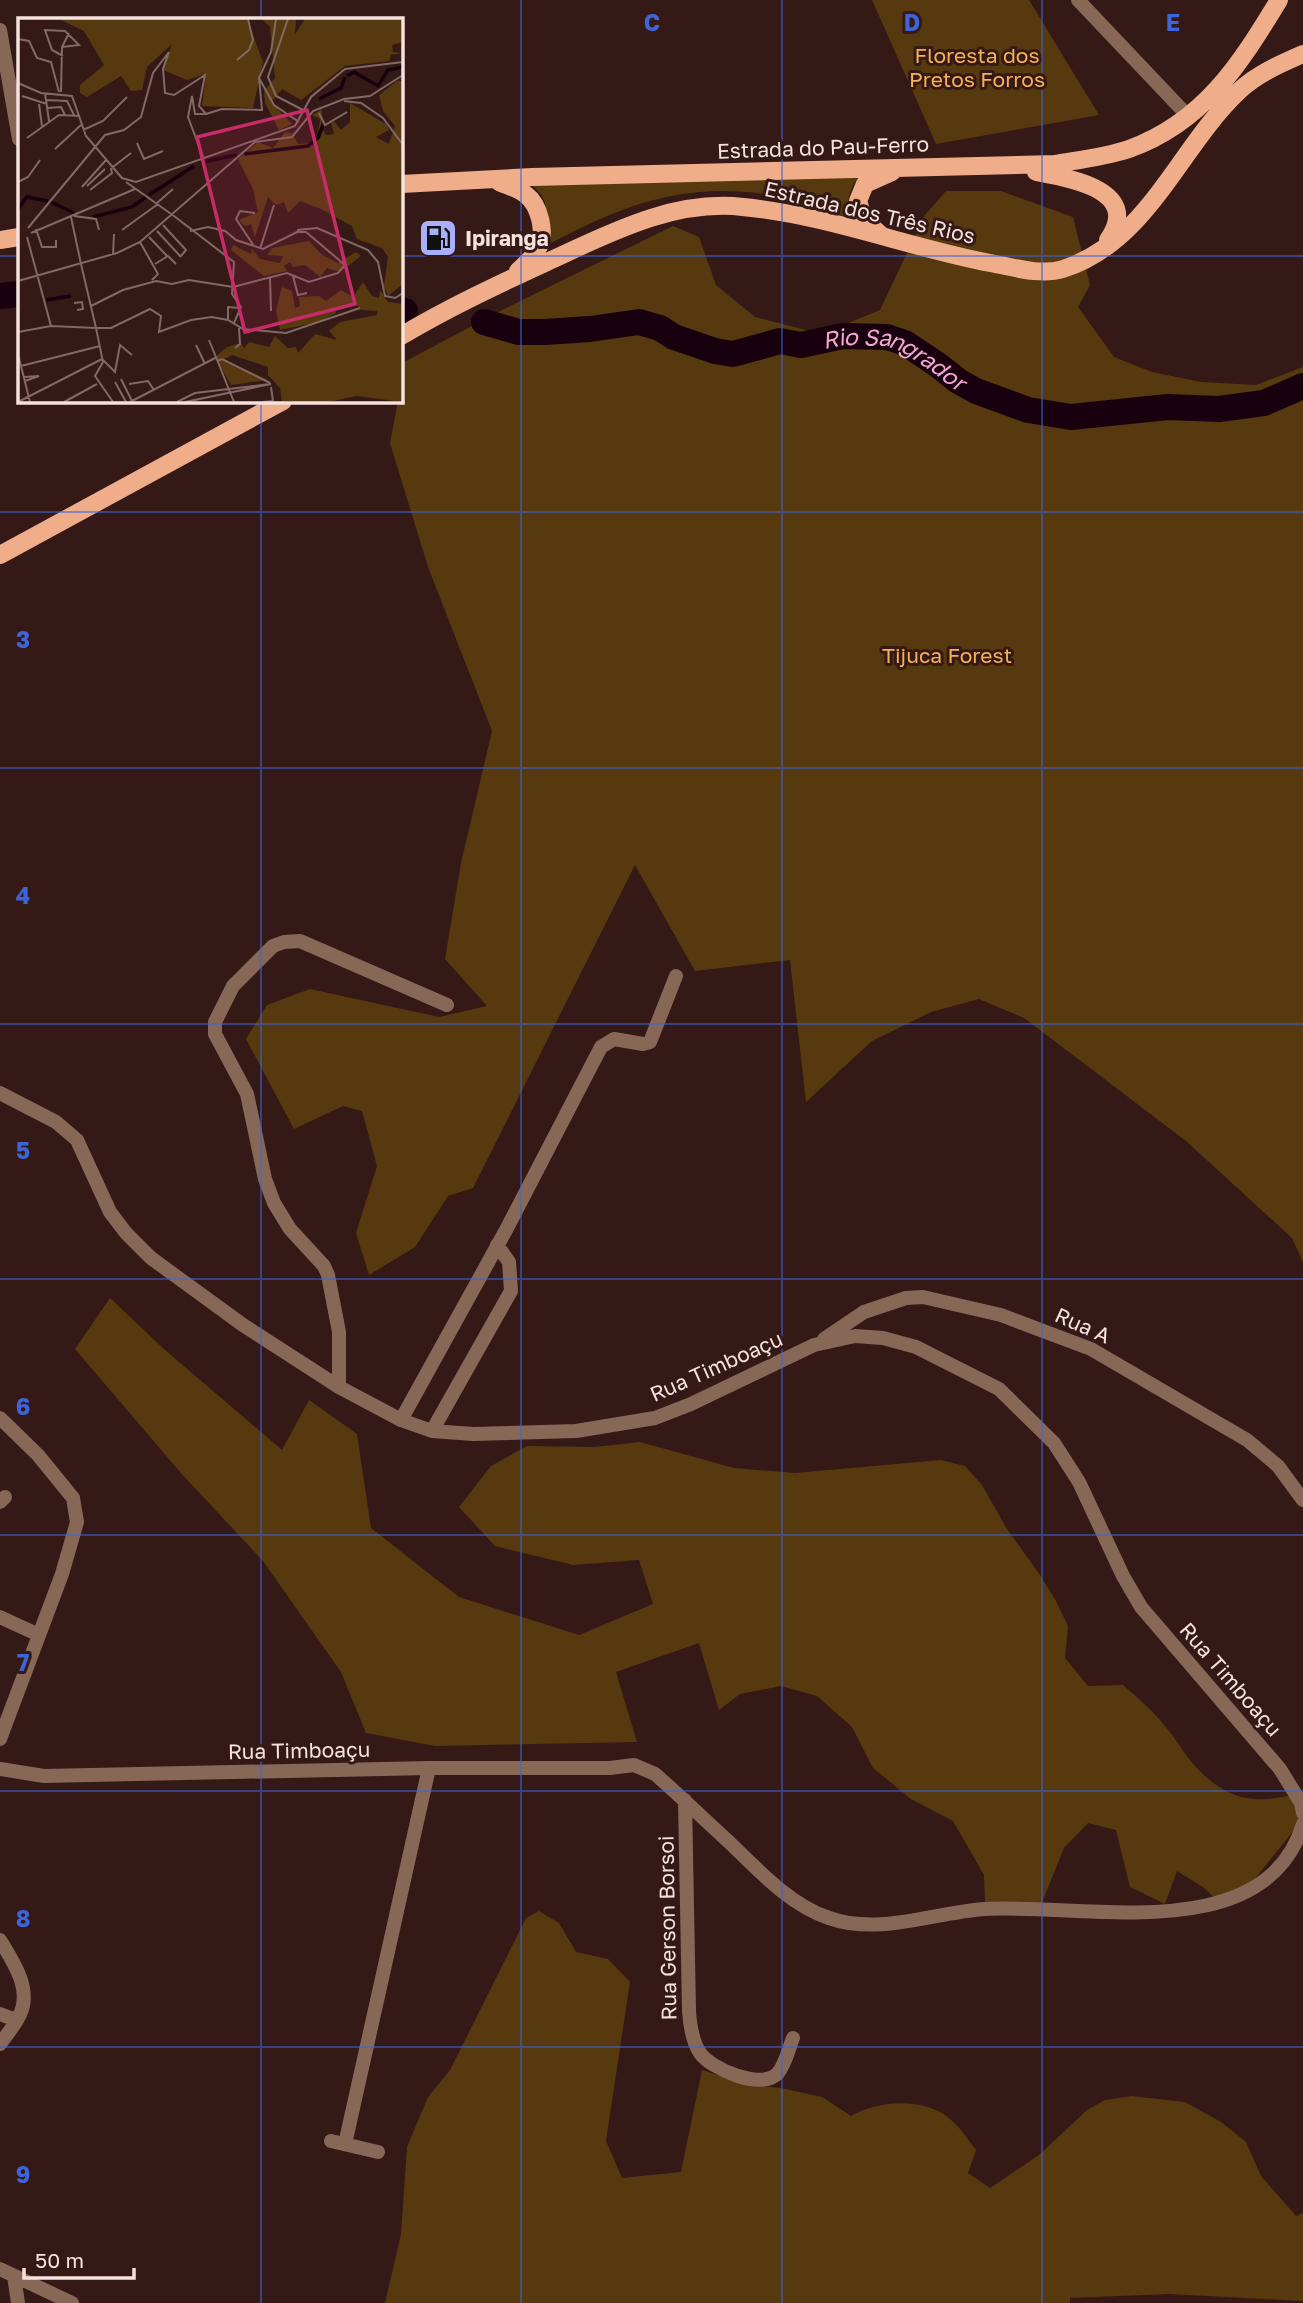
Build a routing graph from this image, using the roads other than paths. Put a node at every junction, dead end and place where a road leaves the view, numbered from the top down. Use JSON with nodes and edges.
{"nodes":[{"id":1,"x":1078,"y":0,"type":"edge"},
{"id":2,"x":1275,"y":2,"type":"edge"},
{"id":3,"x":0,"y":30,"type":"edge"},
{"id":4,"x":1303,"y":54,"type":"edge"},
{"id":5,"x":1231,"y":88,"type":"junction"},
{"id":6,"x":1188,"y":116,"type":"junction"},
{"id":7,"x":18,"y":133,"type":"edge"},
{"id":8,"x":1001,"y":166,"type":"junction"},
{"id":9,"x":901,"y":168,"type":"junction"},
{"id":10,"x":490,"y":179,"type":"junction"},
{"id":11,"x":402,"y":184,"type":"edge"},
{"id":12,"x":883,"y":236,"type":"junction"},
{"id":13,"x":1103,"y":248,"type":"junction"},
{"id":14,"x":510,"y":279,"type":"junction"},
{"id":15,"x":402,"y":335,"type":"edge"},
{"id":16,"x":281,"y":402,"type":"edge"},
{"id":17,"x":0,"y":555,"type":"edge"},
{"id":18,"x":676,"y":976,"type":"dead end"},
{"id":19,"x":447,"y":1004,"type":"dead end"},
{"id":20,"x":0,"y":1093,"type":"edge"},
{"id":21,"x":497,"y":1245,"type":"junction"},
{"id":22,"x":814,"y":1345,"type":"junction"},
{"id":23,"x":340,"y":1387,"type":"junction"},
{"id":24,"x":0,"y":1418,"type":"edge"},
{"id":25,"x":401,"y":1420,"type":"junction"},
{"id":26,"x":432,"y":1431,"type":"junction"},
{"id":27,"x":1303,"y":1500,"type":"edge"},
{"id":28,"x":0,"y":1617,"type":"edge"},
{"id":29,"x":39,"y":1635,"type":"junction"},
{"id":30,"x":0,"y":1739,"type":"edge"},
{"id":31,"x":429,"y":1768,"type":"junction"},
{"id":32,"x":0,"y":1769,"type":"edge"},
{"id":33,"x":685,"y":1800,"type":"junction"},
{"id":34,"x":1303,"y":1813,"type":"edge"},
{"id":35,"x":1303,"y":1824,"type":"edge"},
{"id":36,"x":0,"y":1940,"type":"edge"},
{"id":37,"x":0,"y":2014,"type":"edge"},
{"id":38,"x":16,"y":2020,"type":"junction"},
{"id":39,"x":793,"y":2038,"type":"dead end"},
{"id":40,"x":0,"y":2045,"type":"edge"},
{"id":41,"x":378,"y":2152,"type":"dead end"},
{"id":42,"x":0,"y":2269,"type":"edge"},
{"id":43,"x":14,"y":2276,"type":"junction"},
{"id":44,"x":44,"y":2296,"type":"edge"},
{"id":45,"x":18,"y":2303,"type":"edge"},
{"id":46,"x":72,"y":2303,"type":"edge"}],
"edges":[{"from":1,"to":6,"type":"street"},
{"from":2,"to":5,"type":"main road","name":"Estrada dos Três Rios"},
{"from":3,"to":7,"type":"street"},
{"from":4,"to":5,"type":"main road"},
{"from":5,"to":6,"type":"main road","name":"Estrada do Pau-Ferro"},
{"from":5,"to":13,"type":"main road","name":"Estrada dos Três Rios"},
{"from":6,"to":8,"type":"main road","name":"Estrada do Pau-Ferro"},
{"from":8,"to":9,"type":"main road","name":"Estrada do Pau-Ferro"},
{"from":8,"to":13,"type":"main road"},
{"from":9,"to":10,"type":"main road","name":"Estrada do Pau-Ferro"},
{"from":9,"to":12,"type":"main road"},
{"from":10,"to":11,"type":"main road","name":"Estrada do Pau-Ferro"},
{"from":10,"to":14,"type":"main road"},
{"from":12,"to":13,"type":"main road","name":"Estrada dos Três Rios"},
{"from":12,"to":14,"type":"main road","name":"Estrada dos Três Rios"},
{"from":14,"to":15,"type":"main road","name":"Estrada dos Três Rios"},
{"from":16,"to":17,"type":"main road"},
{"from":18,"to":21,"type":"street"},
{"from":19,"to":23,"type":"street"},
{"from":20,"to":23,"type":"street","name":"Rua Timboaçu"},
{"from":21,"to":25,"type":"street"},
{"from":21,"to":26,"type":"street"},
{"from":22,"to":26,"type":"street","name":"Rua Timboaçu"},
{"from":22,"to":27,"type":"street","name":"Rua A"},
{"from":22,"to":34,"type":"street","name":"Rua Timboaçu"},
{"from":23,"to":25,"type":"street","name":"Rua Timboaçu"},
{"from":24,"to":29,"type":"street"},
{"from":25,"to":26,"type":"street","name":"Rua Timboaçu"},
{"from":28,"to":29,"type":"street"},
{"from":29,"to":30,"type":"street"},
{"from":31,"to":32,"type":"street","name":"Rua Timboaçu"},
{"from":31,"to":33,"type":"street","name":"Rua Timboaçu"},
{"from":31,"to":41,"type":"street"},
{"from":33,"to":35,"type":"street","name":"Rua Timboaçu"},
{"from":33,"to":39,"type":"street","name":"Rua Gerson Borsoi"},
{"from":36,"to":38,"type":"street"},
{"from":37,"to":38,"type":"street"},
{"from":38,"to":40,"type":"street"},
{"from":42,"to":43,"type":"street"},
{"from":43,"to":44,"type":"street"},
{"from":43,"to":45,"type":"street"},
{"from":44,"to":46,"type":"street"}]}
